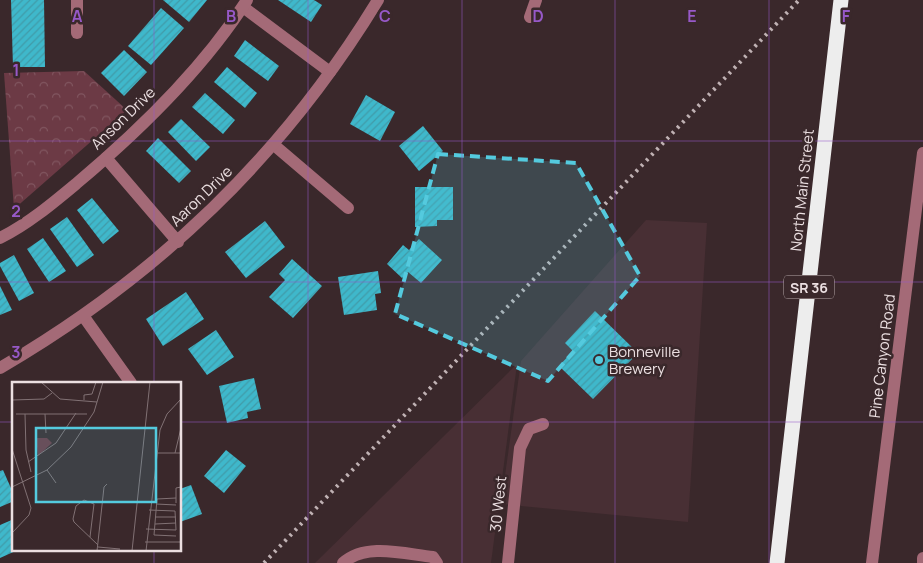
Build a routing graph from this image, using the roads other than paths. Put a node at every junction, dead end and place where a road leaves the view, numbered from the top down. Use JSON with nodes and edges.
{"nodes":[{"id":1,"x":77,"y":0,"type":"edge"},
{"id":2,"x":378,"y":0,"type":"edge"},
{"id":3,"x":536,"y":0,"type":"edge"},
{"id":4,"x":245,"y":3,"type":"edge"},
{"id":5,"x":841,"y":5,"type":"edge"},
{"id":6,"x":530,"y":17,"type":"dead end"},
{"id":7,"x":77,"y":33,"type":"dead end"},
{"id":8,"x":330,"y":72,"type":"junction"},
{"id":9,"x":274,"y":145,"type":"junction"},
{"id":10,"x":923,"y":154,"type":"edge"},
{"id":11,"x":106,"y":158,"type":"junction"},
{"id":12,"x":921,"y":192,"type":"edge"},
{"id":13,"x":348,"y":208,"type":"dead end"},
{"id":14,"x":0,"y":238,"type":"edge"},
{"id":15,"x":178,"y":242,"type":"junction"},
{"id":16,"x":84,"y":316,"type":"junction"},
{"id":17,"x":0,"y":368,"type":"edge"},
{"id":18,"x":131,"y":382,"type":"edge"},
{"id":19,"x":543,"y":424,"type":"dead end"},
{"id":20,"x":923,"y":558,"type":"edge"},
{"id":21,"x":343,"y":563,"type":"edge"},
{"id":22,"x":437,"y":563,"type":"edge"},
{"id":23,"x":508,"y":563,"type":"edge"},
{"id":24,"x":777,"y":563,"type":"edge"},
{"id":25,"x":872,"y":563,"type":"edge"},
{"id":26,"x":923,"y":563,"type":"edge"}],
"edges":[{"from":1,"to":7,"type":"street"},
{"from":2,"to":8,"type":"street","name":"Aaron Drive"},
{"from":3,"to":6,"type":"street"},
{"from":4,"to":8,"type":"street"},
{"from":4,"to":11,"type":"street","name":"Anson Drive"},
{"from":5,"to":24,"type":"highway","name":"North Main Street","number":"SR 36"},
{"from":8,"to":9,"type":"street","name":"Aaron Drive"},
{"from":9,"to":13,"type":"street"},
{"from":9,"to":15,"type":"street","name":"Aaron Drive"},
{"from":10,"to":12,"type":"street","name":"Pine Canyon Road"},
{"from":11,"to":14,"type":"street","name":"Anson Drive"},
{"from":11,"to":15,"type":"street"},
{"from":12,"to":25,"type":"street","name":"Pine Canyon Road"},
{"from":15,"to":16,"type":"street","name":"Aaron Drive"},
{"from":16,"to":17,"type":"street","name":"Aaron Drive"},
{"from":16,"to":18,"type":"street"},
{"from":19,"to":23,"type":"street","name":"30 West"},
{"from":20,"to":26,"type":"street"},
{"from":21,"to":22,"type":"street"}]}
